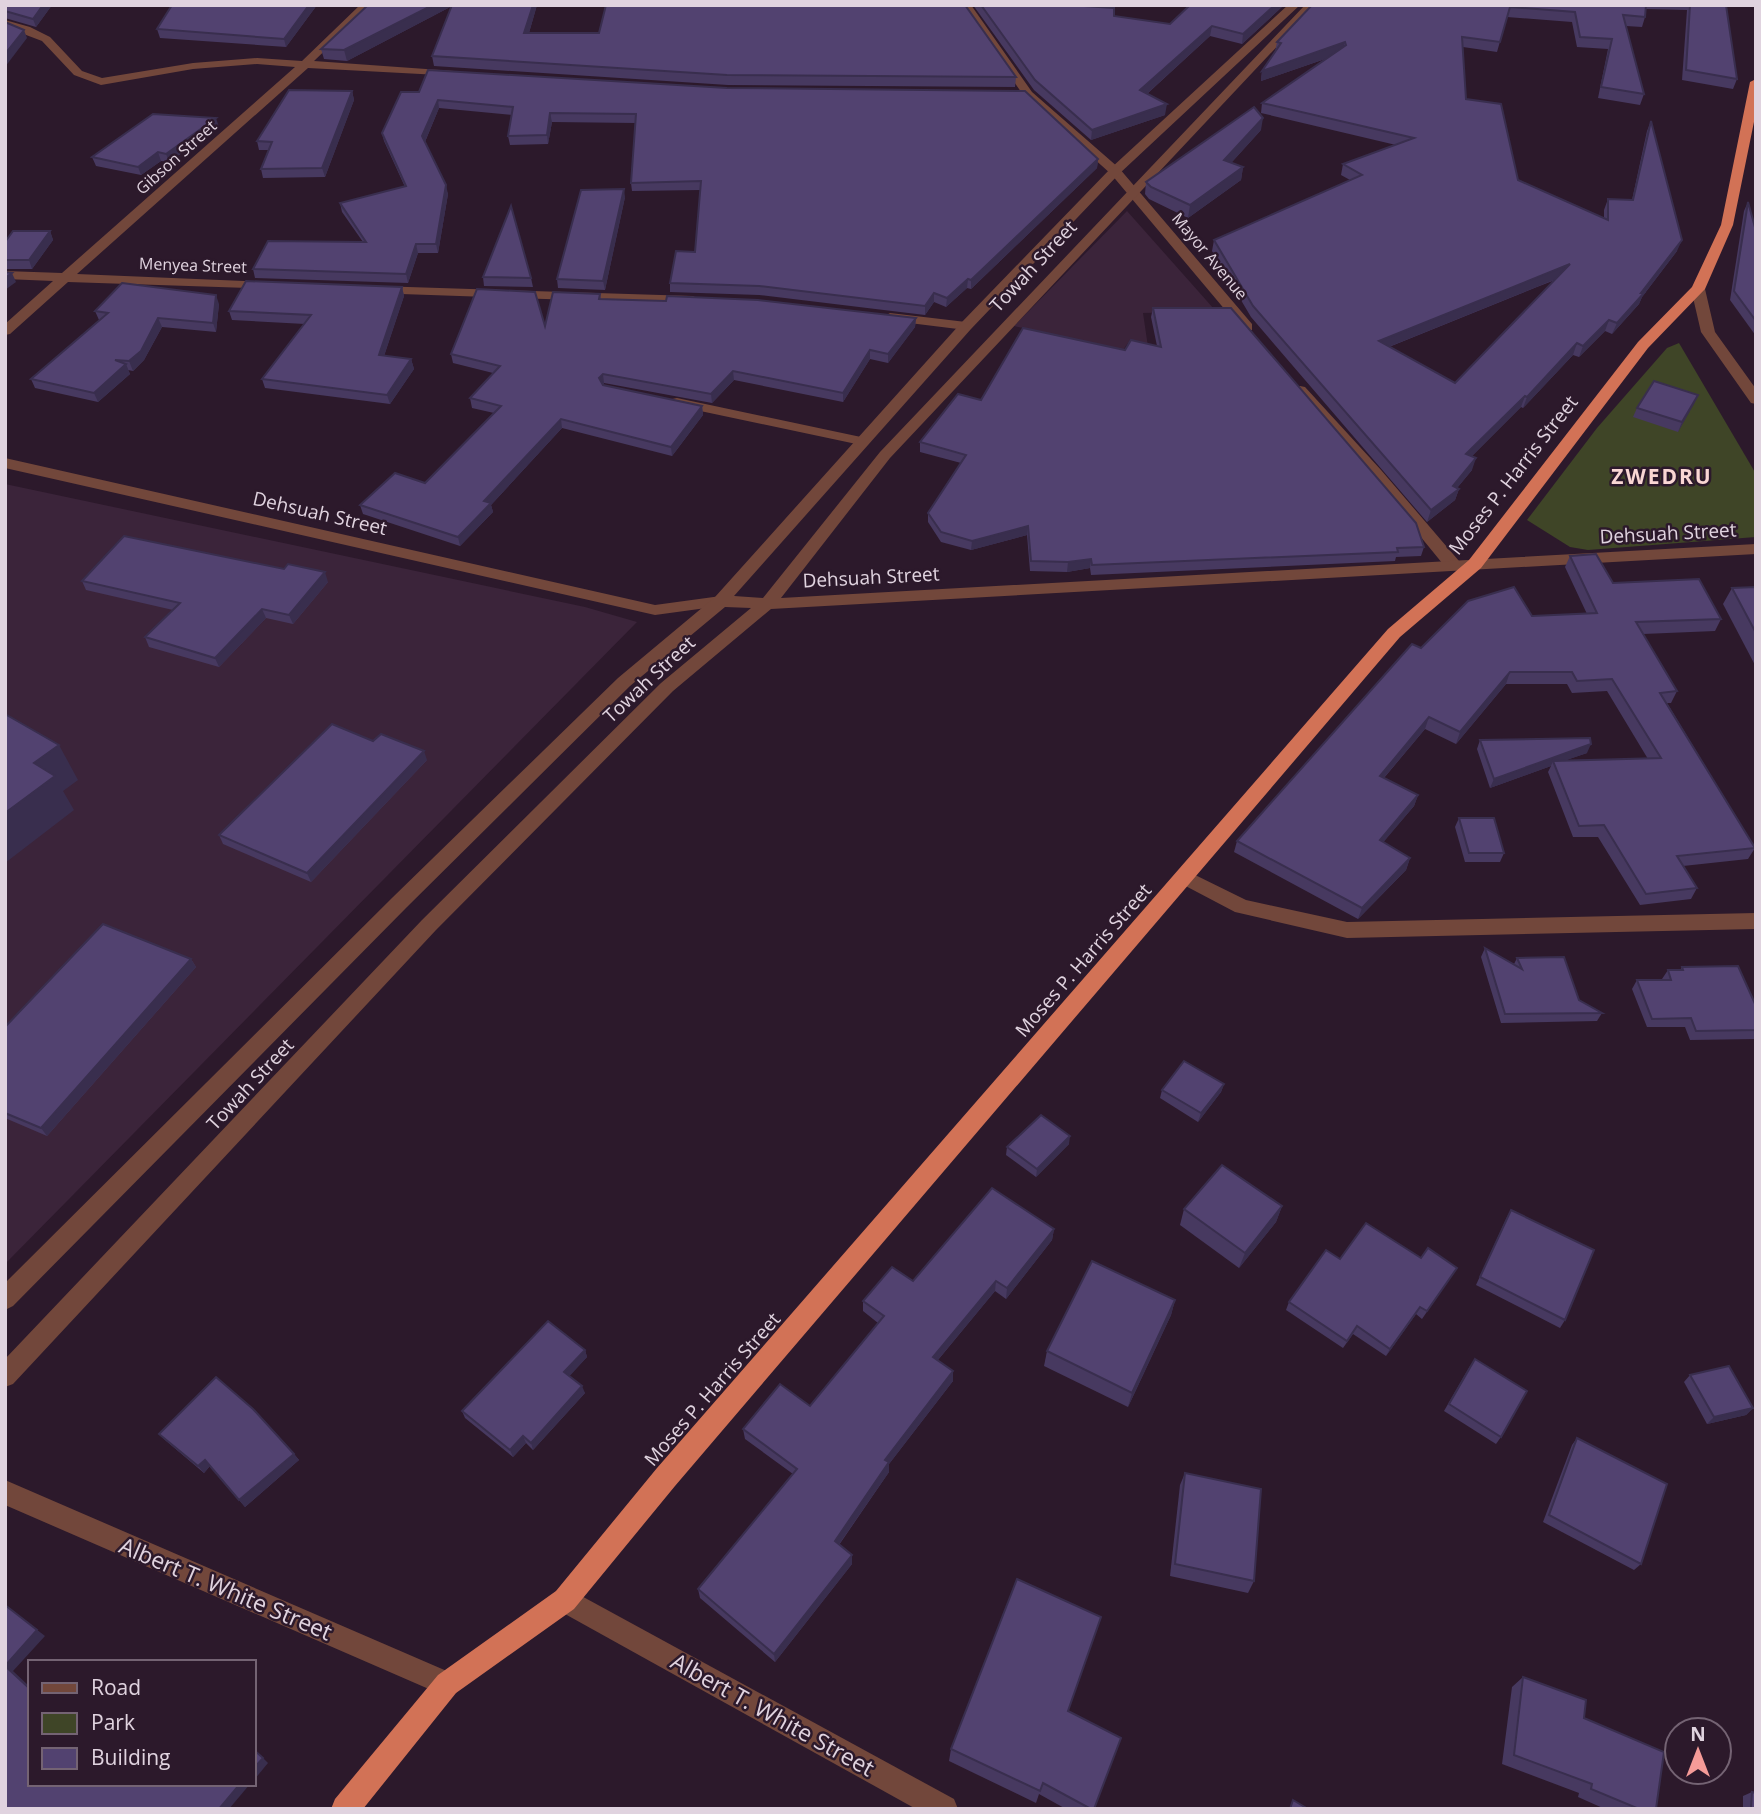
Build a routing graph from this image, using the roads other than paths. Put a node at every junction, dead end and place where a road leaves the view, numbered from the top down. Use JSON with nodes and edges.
{"nodes":[{"id":1,"x":367,"y":5,"type":"edge"},
{"id":2,"x":965,"y":5,"type":"edge"},
{"id":3,"x":1295,"y":5,"type":"edge"},
{"id":4,"x":1311,"y":5,"type":"edge"},
{"id":5,"x":5,"y":23,"type":"edge"},
{"id":6,"x":304,"y":65,"type":"junction"},
{"id":7,"x":468,"y":75,"type":"edge"},
{"id":8,"x":1756,"y":82,"type":"edge"},
{"id":9,"x":1115,"y":171,"type":"junction"},
{"id":10,"x":1133,"y":192,"type":"junction"},
{"id":11,"x":5,"y":275,"type":"edge"},
{"id":12,"x":66,"y":277,"type":"junction"},
{"id":13,"x":286,"y":287,"type":"edge"},
{"id":14,"x":355,"y":289,"type":"edge"},
{"id":15,"x":1698,"y":289,"type":"junction"},
{"id":16,"x":704,"y":300,"type":"edge"},
{"id":17,"x":870,"y":315,"type":"edge"},
{"id":18,"x":966,"y":326,"type":"junction"},
{"id":19,"x":5,"y":331,"type":"edge"},
{"id":20,"x":1258,"y":341,"type":"edge"},
{"id":21,"x":1294,"y":383,"type":"edge"},
{"id":22,"x":663,"y":400,"type":"edge"},
{"id":23,"x":1756,"y":400,"type":"edge"},
{"id":24,"x":861,"y":440,"type":"junction"},
{"id":25,"x":5,"y":463,"type":"edge"},
{"id":26,"x":1756,"y":549,"type":"edge"},
{"id":27,"x":1475,"y":564,"type":"junction"},
{"id":28,"x":1452,"y":565,"type":"junction"},
{"id":29,"x":721,"y":601,"type":"junction"},
{"id":30,"x":766,"y":604,"type":"junction"},
{"id":31,"x":1185,"y":877,"type":"junction"},
{"id":32,"x":1756,"y":921,"type":"edge"},
{"id":33,"x":5,"y":1299,"type":"edge"},
{"id":34,"x":5,"y":1376,"type":"edge"},
{"id":35,"x":5,"y":1492,"type":"edge"},
{"id":36,"x":565,"y":1600,"type":"junction"},
{"id":37,"x":447,"y":1684,"type":"junction"},
{"id":38,"x":345,"y":1809,"type":"edge"},
{"id":39,"x":944,"y":1809,"type":"edge"}],
"edges":[{"from":1,"to":6,"type":"street","name":"Gibson Street"},
{"from":2,"to":9,"type":"street","name":"Mayor Avenue"},
{"from":3,"to":9,"type":"street","name":"Towah Street"},
{"from":4,"to":10,"type":"street","name":"Towah Street"},
{"from":5,"to":6,"type":"street"},
{"from":6,"to":7,"type":"street"},
{"from":6,"to":12,"type":"street","name":"Gibson Street"},
{"from":8,"to":15,"type":"highway","name":"Moses P. Harris Street"},
{"from":9,"to":10,"type":"street","name":"Mayor Avenue"},
{"from":9,"to":18,"type":"street","name":"Towah Street"},
{"from":10,"to":20,"type":"street","name":"Mayor Avenue"},
{"from":10,"to":30,"type":"street","name":"Towah Street"},
{"from":11,"to":12,"type":"street","name":"Menyea Street"},
{"from":12,"to":13,"type":"street","name":"Menyea Street"},
{"from":12,"to":19,"type":"street","name":"Gibson Street"},
{"from":14,"to":16,"type":"street"},
{"from":15,"to":23,"type":"street"},
{"from":15,"to":27,"type":"highway","name":"Moses P. Harris Street"},
{"from":17,"to":18,"type":"street"},
{"from":18,"to":24,"type":"street","name":"Towah Street"},
{"from":21,"to":28,"type":"street"},
{"from":22,"to":24,"type":"street"},
{"from":24,"to":29,"type":"street","name":"Towah Street"},
{"from":25,"to":29,"type":"street","name":"Dehsuah Street"},
{"from":26,"to":27,"type":"street","name":"Dehsuah Street"},
{"from":27,"to":28,"type":"street","name":"Dehsuah Street"},
{"from":27,"to":31,"type":"highway","name":"Moses P. Harris Street"},
{"from":28,"to":30,"type":"street","name":"Dehsuah Street"},
{"from":29,"to":30,"type":"street","name":"Dehsuah Street"},
{"from":29,"to":33,"type":"street","name":"Towah Street"},
{"from":30,"to":34,"type":"street","name":"Towah Street"},
{"from":31,"to":32,"type":"street"},
{"from":31,"to":36,"type":"highway","name":"Moses P. Harris Street"},
{"from":35,"to":37,"type":"street","name":"Albert T. White Street"},
{"from":36,"to":37,"type":"highway","name":"Moses P. Harris Street"},
{"from":36,"to":39,"type":"street","name":"Albert T. White Street"},
{"from":37,"to":38,"type":"highway","name":"Moses P. Harris Street"}]}
